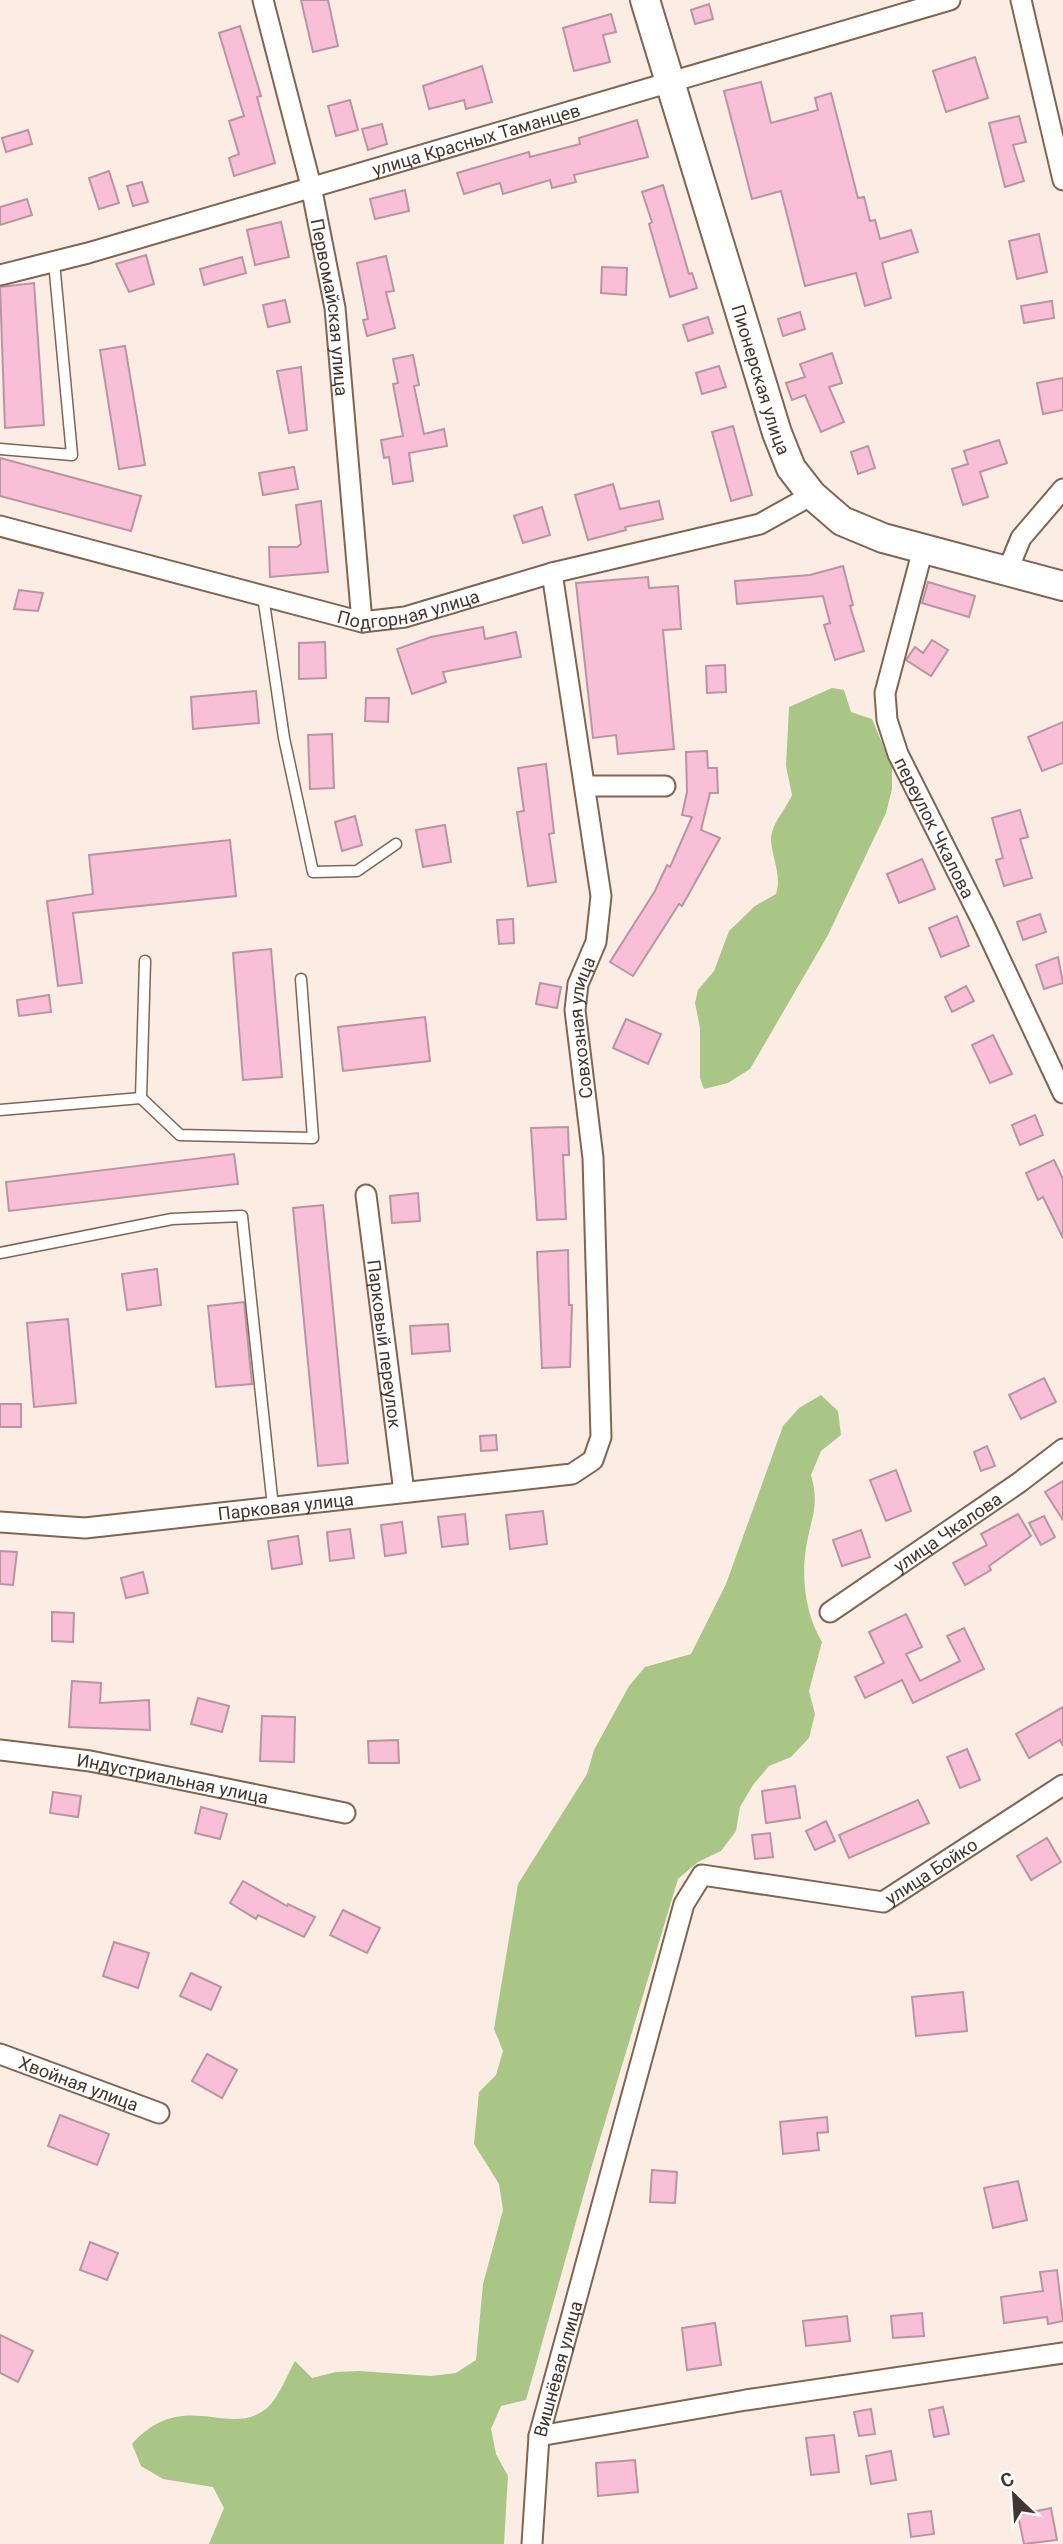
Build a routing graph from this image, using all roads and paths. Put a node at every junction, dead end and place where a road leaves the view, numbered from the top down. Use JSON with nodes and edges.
{"nodes":[{"id":1,"x":263,"y":0,"type":"edge"},
{"id":2,"x":645,"y":0,"type":"edge"},
{"id":3,"x":950,"y":0,"type":"edge"},
{"id":4,"x":1021,"y":0,"type":"edge"},
{"id":5,"x":668,"y":82,"type":"junction"},
{"id":6,"x":1063,"y":180,"type":"edge"},
{"id":7,"x":312,"y":186,"type":"junction"},
{"id":8,"x":54,"y":262,"type":"junction"},
{"id":9,"x":0,"y":275,"type":"edge"},
{"id":10,"x":0,"y":449,"type":"edge"},
{"id":11,"x":1063,"y":489,"type":"edge"},
{"id":12,"x":812,"y":495,"type":"junction"},
{"id":13,"x":0,"y":526,"type":"edge"},
{"id":14,"x":923,"y":549,"type":"junction"},
{"id":15,"x":1007,"y":572,"type":"junction"},
{"id":16,"x":552,"y":573,"type":"junction"},
{"id":17,"x":1063,"y":586,"type":"edge"},
{"id":18,"x":263,"y":596,"type":"junction"},
{"id":19,"x":362,"y":622,"type":"junction"},
{"id":20,"x":585,"y":786,"type":"junction"},
{"id":21,"x":665,"y":786,"type":"dead end"},
{"id":22,"x":396,"y":844,"type":"dead end"},
{"id":23,"x":145,"y":961,"type":"dead end"},
{"id":24,"x":300,"y":979,"type":"dead end"},
{"id":25,"x":1063,"y":1093,"type":"edge"},
{"id":26,"x":141,"y":1098,"type":"junction"},
{"id":27,"x":0,"y":1110,"type":"edge"},
{"id":28,"x":366,"y":1195,"type":"dead end"},
{"id":29,"x":0,"y":1253,"type":"edge"},
{"id":30,"x":1063,"y":1449,"type":"edge"},
{"id":31,"x":572,"y":1474,"type":"joint"},
{"id":32,"x":404,"y":1492,"type":"junction"},
{"id":33,"x":273,"y":1507,"type":"junction"},
{"id":34,"x":0,"y":1522,"type":"edge"},
{"id":35,"x":830,"y":1612,"type":"dead end"},
{"id":36,"x":0,"y":1750,"type":"edge"},
{"id":37,"x":1063,"y":1785,"type":"edge"},
{"id":38,"x":345,"y":1813,"type":"dead end"},
{"id":39,"x":702,"y":1875,"type":"joint"},
{"id":40,"x":0,"y":2054,"type":"edge"},
{"id":41,"x":159,"y":2113,"type":"dead end"},
{"id":42,"x":1063,"y":2353,"type":"edge"},
{"id":43,"x":539,"y":2436,"type":"junction"},
{"id":44,"x":531,"y":2544,"type":"edge"}],
"edges":[{"from":1,"to":7,"type":"street","name":"Первомайская улица"},
{"from":2,"to":5,"type":"main road","name":"Пионерская улица"},
{"from":3,"to":5,"type":"street","name":"улица Красных Таманцев"},
{"from":4,"to":6,"type":"street"},
{"from":5,"to":7,"type":"street","name":"улица Красных Таманцев"},
{"from":5,"to":12,"type":"main road","name":"Пионерская улица"},
{"from":7,"to":8,"type":"street","name":"улица Красных Таманцев"},
{"from":7,"to":19,"type":"street","name":"Первомайская улица"},
{"from":8,"to":9,"type":"street","name":"улица Красных Таманцев"},
{"from":8,"to":10,"type":"lane"},
{"from":11,"to":15,"type":"street"},
{"from":12,"to":14,"type":"main road","name":"Пионерская улица"},
{"from":12,"to":16,"type":"street","name":"Подгорная улица"},
{"from":13,"to":18,"type":"street","name":"Подгорная улица"},
{"from":14,"to":15,"type":"main road","name":"Пионерская улица"},
{"from":14,"to":25,"type":"street","name":"переулок Чкалова"},
{"from":15,"to":17,"type":"main road","name":"Пионерская улица"},
{"from":16,"to":19,"type":"street","name":"Подгорная улица"},
{"from":16,"to":20,"type":"street","name":"Совхозная улица"},
{"from":18,"to":19,"type":"street","name":"Подгорная улица"},
{"from":18,"to":22,"type":"lane"},
{"from":20,"to":21,"type":"street"},
{"from":20,"to":31,"type":"street","name":"Совхозная улица"},
{"from":23,"to":26,"type":"lane"},
{"from":24,"to":26,"type":"lane"},
{"from":26,"to":27,"type":"lane"},
{"from":28,"to":32,"type":"street","name":"Парковый переулок"},
{"from":29,"to":33,"type":"lane"},
{"from":30,"to":35,"type":"street","name":"улица Чкалова"},
{"from":31,"to":32,"type":"street","name":"Парковая улица"},
{"from":32,"to":33,"type":"street","name":"Парковая улица"},
{"from":33,"to":34,"type":"street","name":"Парковая улица"},
{"from":36,"to":38,"type":"street","name":"Индустриальная улица"},
{"from":37,"to":39,"type":"street","name":"улица Бойко"},
{"from":39,"to":43,"type":"street","name":"Вишнёвая улица"},
{"from":40,"to":41,"type":"street","name":"Хвойная улица"},
{"from":42,"to":43,"type":"street","name":"Вишнёвая улица"},
{"from":43,"to":44,"type":"street"}]}
